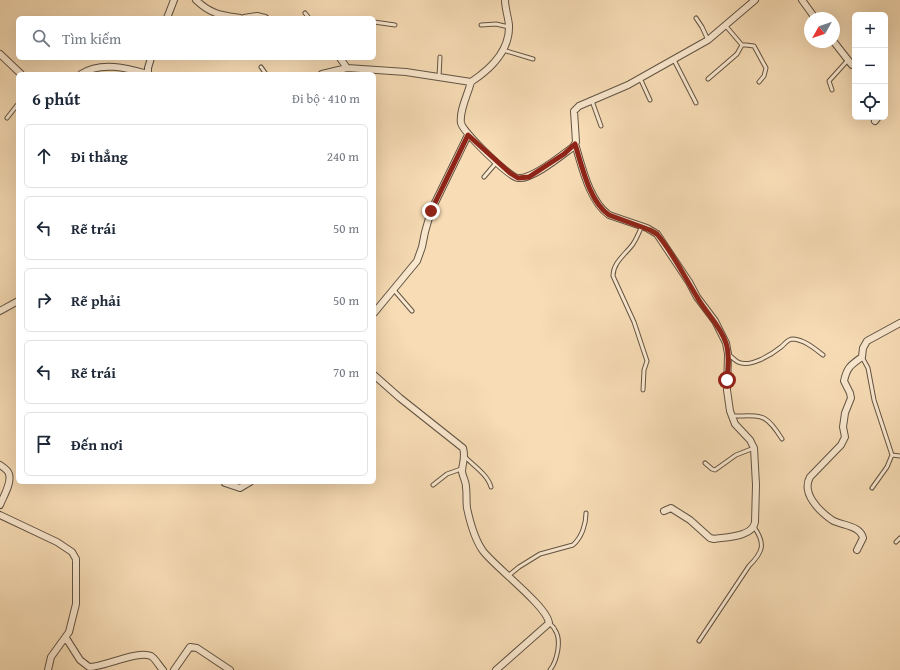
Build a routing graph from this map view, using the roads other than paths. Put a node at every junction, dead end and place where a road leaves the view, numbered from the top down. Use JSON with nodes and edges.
{"nodes":[{"id":1,"x":174,"y":0,"type":"edge"},
{"id":2,"x":196,"y":0,"type":"edge"},
{"id":3,"x":505,"y":0,"type":"edge"},
{"id":4,"x":802,"y":0,"type":"edge"},
{"id":5,"x":751,"y":1,"type":"edge"},
{"id":6,"x":811,"y":12,"type":"edge"},
{"id":7,"x":305,"y":13,"type":"dead end"},
{"id":8,"x":168,"y":16,"type":"edge"},
{"id":9,"x":227,"y":16,"type":"edge"},
{"id":10,"x":307,"y":16,"type":"edge"},
{"id":11,"x":696,"y":18,"type":"dead end"},
{"id":12,"x":376,"y":22,"type":"edge"},
{"id":13,"x":395,"y":25,"type":"dead end"},
{"id":14,"x":481,"y":25,"type":"dead end"},
{"id":15,"x":725,"y":25,"type":"junction"},
{"id":16,"x":509,"y":27,"type":"junction"},
{"id":17,"x":708,"y":40,"type":"junction"},
{"id":18,"x":742,"y":45,"type":"junction"},
{"id":19,"x":839,"y":48,"type":"edge"},
{"id":20,"x":503,"y":50,"type":"junction"},
{"id":21,"x":0,"y":54,"type":"edge"},
{"id":22,"x":440,"y":57,"type":"dead end"},
{"id":23,"x":533,"y":59,"type":"dead end"},
{"id":24,"x":674,"y":59,"type":"junction"},
{"id":25,"x":150,"y":60,"type":"edge"},
{"id":26,"x":341,"y":60,"type":"edge"},
{"id":27,"x":848,"y":60,"type":"junction"},
{"id":28,"x":852,"y":65,"type":"edge"},
{"id":29,"x":262,"y":67,"type":"dead end"},
{"id":30,"x":347,"y":68,"type":"junction"},
{"id":31,"x":19,"y":72,"type":"edge"},
{"id":32,"x":85,"y":72,"type":"edge"},
{"id":33,"x":141,"y":72,"type":"edge"},
{"id":34,"x":148,"y":72,"type":"edge"},
{"id":35,"x":265,"y":72,"type":"edge"},
{"id":36,"x":330,"y":72,"type":"edge"},
{"id":37,"x":439,"y":77,"type":"junction"},
{"id":38,"x":640,"y":78,"type":"junction"},
{"id":39,"x":708,"y":79,"type":"dead end"},
{"id":40,"x":471,"y":82,"type":"junction"},
{"id":41,"x":759,"y":82,"type":"dead end"},
{"id":42,"x":832,"y":90,"type":"dead end"},
{"id":43,"x":650,"y":100,"type":"dead end"},
{"id":44,"x":592,"y":101,"type":"junction"},
{"id":45,"x":696,"y":103,"type":"dead end"},
{"id":46,"x":16,"y":107,"type":"edge"},
{"id":47,"x":7,"y":118,"type":"dead end"},
{"id":48,"x":601,"y":126,"type":"dead end"},
{"id":49,"x":468,"y":135,"type":"junction"},
{"id":50,"x":575,"y":144,"type":"junction"},
{"id":51,"x":497,"y":161,"type":"junction"},
{"id":52,"x":484,"y":177,"type":"dead end"},
{"id":53,"x":642,"y":226,"type":"junction"},
{"id":54,"x":393,"y":290,"type":"junction"},
{"id":55,"x":16,"y":303,"type":"edge"},
{"id":56,"x":0,"y":311,"type":"edge"},
{"id":57,"x":376,"y":311,"type":"edge"},
{"id":58,"x":412,"y":311,"type":"dead end"},
{"id":59,"x":900,"y":323,"type":"edge"},
{"id":60,"x":728,"y":354,"type":"junction"},
{"id":61,"x":823,"y":355,"type":"dead end"},
{"id":62,"x":862,"y":358,"type":"junction"},
{"id":63,"x":376,"y":377,"type":"edge"},
{"id":64,"x":643,"y":390,"type":"dead end"},
{"id":65,"x":732,"y":416,"type":"junction"},
{"id":66,"x":782,"y":439,"type":"dead end"},
{"id":67,"x":754,"y":448,"type":"junction"},
{"id":68,"x":892,"y":455,"type":"junction"},
{"id":69,"x":900,"y":456,"type":"edge"},
{"id":70,"x":464,"y":457,"type":"junction"},
{"id":71,"x":705,"y":463,"type":"dead end"},
{"id":72,"x":0,"y":465,"type":"edge"},
{"id":73,"x":463,"y":468,"type":"junction"},
{"id":74,"x":228,"y":484,"type":"edge"},
{"id":75,"x":247,"y":484,"type":"edge"},
{"id":76,"x":433,"y":485,"type":"dead end"},
{"id":77,"x":491,"y":487,"type":"dead end"},
{"id":78,"x":872,"y":488,"type":"dead end"},
{"id":79,"x":0,"y":505,"type":"edge"},
{"id":80,"x":664,"y":510,"type":"dead end"},
{"id":81,"x":586,"y":512,"type":"dead end"},
{"id":82,"x":0,"y":515,"type":"edge"},
{"id":83,"x":754,"y":527,"type":"junction"},
{"id":84,"x":900,"y":538,"type":"edge"},
{"id":85,"x":896,"y":542,"type":"dead end"},
{"id":86,"x":857,"y":550,"type":"dead end"},
{"id":87,"x":508,"y":576,"type":"junction"},
{"id":88,"x":549,"y":623,"type":"junction"},
{"id":89,"x":66,"y":638,"type":"junction"},
{"id":90,"x":699,"y":641,"type":"dead end"},
{"id":91,"x":99,"y":668,"type":"edge"},
{"id":92,"x":48,"y":670,"type":"edge"},
{"id":93,"x":162,"y":670,"type":"edge"},
{"id":94,"x":174,"y":670,"type":"edge"},
{"id":95,"x":230,"y":670,"type":"edge"},
{"id":96,"x":496,"y":670,"type":"edge"},
{"id":97,"x":550,"y":670,"type":"edge"}],
"edges":[{"from":1,"to":8,"type":"street"},
{"from":2,"to":9,"type":"street"},
{"from":3,"to":16,"type":"street"},
{"from":4,"to":6,"type":"street"},
{"from":5,"to":15,"type":"street"},
{"from":7,"to":10,"type":"lane"},
{"from":11,"to":17,"type":"lane"},
{"from":12,"to":13,"type":"lane"},
{"from":14,"to":16,"type":"lane"},
{"from":15,"to":17,"type":"street"},
{"from":15,"to":18,"type":"lane"},
{"from":16,"to":20,"type":"street"},
{"from":17,"to":24,"type":"street"},
{"from":18,"to":39,"type":"lane"},
{"from":18,"to":41,"type":"lane"},
{"from":19,"to":27,"type":"street"},
{"from":20,"to":23,"type":"lane"},
{"from":20,"to":40,"type":"street"},
{"from":21,"to":31,"type":"street"},
{"from":22,"to":37,"type":"lane"},
{"from":24,"to":38,"type":"street"},
{"from":24,"to":45,"type":"lane"},
{"from":25,"to":34,"type":"street"},
{"from":26,"to":30,"type":"street"},
{"from":27,"to":28,"type":"street"},
{"from":27,"to":42,"type":"lane"},
{"from":29,"to":35,"type":"lane"},
{"from":30,"to":36,"type":"street"},
{"from":30,"to":37,"type":"street"},
{"from":32,"to":33,"type":"street"},
{"from":37,"to":40,"type":"street"},
{"from":38,"to":43,"type":"lane"},
{"from":38,"to":44,"type":"street"},
{"from":40,"to":49,"type":"street"},
{"from":44,"to":48,"type":"lane"},
{"from":44,"to":50,"type":"street"},
{"from":46,"to":47,"type":"lane"},
{"from":49,"to":51,"type":"street"},
{"from":49,"to":54,"type":"street"},
{"from":50,"to":51,"type":"street"},
{"from":50,"to":53,"type":"street"},
{"from":51,"to":52,"type":"lane"},
{"from":53,"to":60,"type":"street"},
{"from":53,"to":64,"type":"lane"},
{"from":54,"to":57,"type":"street"},
{"from":54,"to":58,"type":"lane"},
{"from":55,"to":56,"type":"street"},
{"from":59,"to":62,"type":"street"},
{"from":60,"to":61,"type":"lane"},
{"from":60,"to":65,"type":"street"},
{"from":62,"to":68,"type":"lane"},
{"from":62,"to":86,"type":"street"},
{"from":63,"to":70,"type":"street"},
{"from":65,"to":66,"type":"lane"},
{"from":65,"to":67,"type":"street"},
{"from":67,"to":71,"type":"lane"},
{"from":67,"to":83,"type":"street"},
{"from":68,"to":69,"type":"lane"},
{"from":68,"to":78,"type":"lane"},
{"from":70,"to":73,"type":"street"},
{"from":70,"to":77,"type":"lane"},
{"from":72,"to":79,"type":"street"},
{"from":73,"to":76,"type":"lane"},
{"from":73,"to":87,"type":"street"},
{"from":74,"to":75,"type":"street"},
{"from":80,"to":83,"type":"street"},
{"from":81,"to":87,"type":"lane"},
{"from":82,"to":89,"type":"street"},
{"from":83,"to":90,"type":"lane"},
{"from":84,"to":85,"type":"lane"},
{"from":87,"to":88,"type":"street"},
{"from":88,"to":96,"type":"street"},
{"from":88,"to":97,"type":"lane"},
{"from":89,"to":91,"type":"street"},
{"from":89,"to":92,"type":"street"},
{"from":91,"to":93,"type":"street"},
{"from":94,"to":95,"type":"street"}]}
